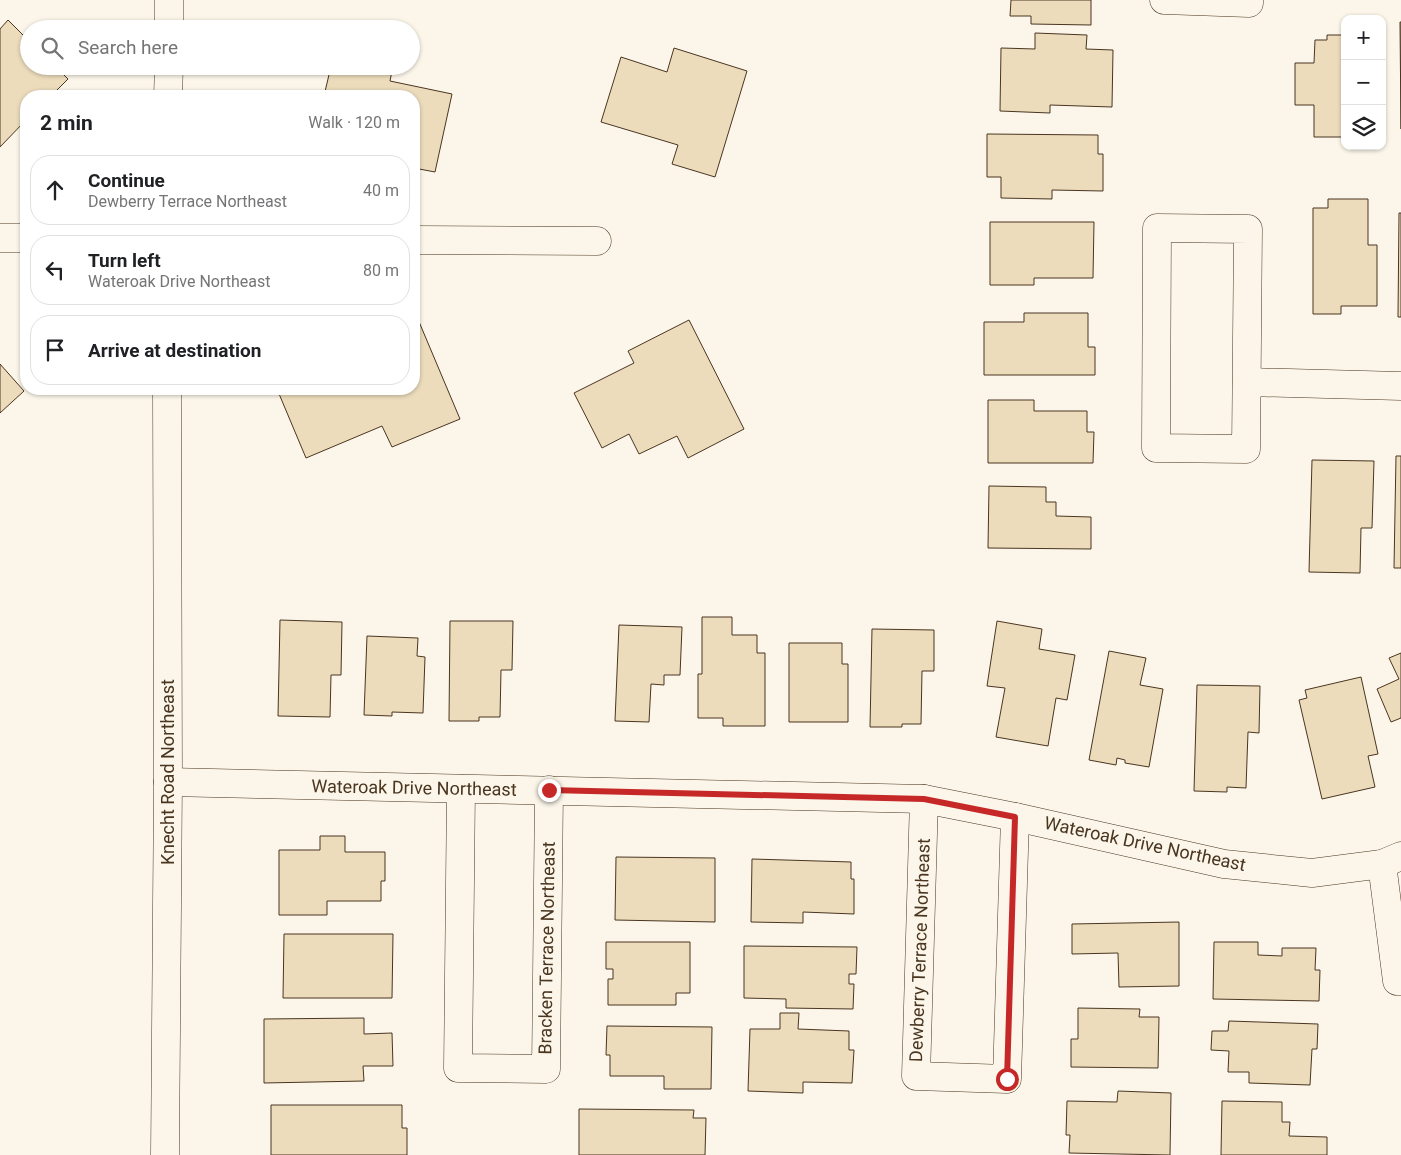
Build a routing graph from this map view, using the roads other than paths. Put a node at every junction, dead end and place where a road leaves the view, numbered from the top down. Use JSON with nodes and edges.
{"nodes":[{"id":1,"x":169,"y":0,"type":"edge"},
{"id":2,"x":1164,"y":0,"type":"edge"},
{"id":3,"x":1249,"y":0,"type":"edge"},
{"id":4,"x":169,"y":20,"type":"edge"},
{"id":5,"x":169,"y":75,"type":"edge"},
{"id":6,"x":168,"y":90,"type":"edge"},
{"id":7,"x":0,"y":238,"type":"edge"},
{"id":8,"x":20,"y":238,"type":"edge"},
{"id":9,"x":420,"y":240,"type":"edge"},
{"id":10,"x":597,"y":241,"type":"dead end"},
{"id":11,"x":1247,"y":382,"type":"junction"},
{"id":12,"x":1401,"y":386,"type":"edge"},
{"id":13,"x":167,"y":395,"type":"edge"},
{"id":14,"x":168,"y":782,"type":"junction"},
{"id":15,"x":461,"y":789,"type":"junction"},
{"id":16,"x":549,"y":790,"type":"junction"},
{"id":17,"x":924,"y":799,"type":"junction"},
{"id":18,"x":1015,"y":817,"type":"junction"},
{"id":19,"x":1392,"y":860,"type":"edge"},
{"id":20,"x":1401,"y":981,"type":"edge"},
{"id":21,"x":165,"y":1155,"type":"edge"}],
"edges":[{"from":1,"to":4,"type":"street"},
{"from":2,"to":3,"type":"street"},
{"from":5,"to":6,"type":"street"},
{"from":7,"to":8,"type":"street"},
{"from":9,"to":10,"type":"street"},
{"from":11,"to":11,"type":"street"},
{"from":11,"to":12,"type":"street"},
{"from":13,"to":14,"type":"street","name":"Knecht Road Northeast"},
{"from":14,"to":15,"type":"street","name":"Wateroak Drive Northeast"},
{"from":14,"to":21,"type":"street","name":"Knecht Road Northeast"},
{"from":15,"to":16,"type":"street","name":"Wateroak Drive Northeast"},
{"from":15,"to":16,"type":"street","name":"Bracken Terrace Northeast"},
{"from":16,"to":17,"type":"street","name":"Wateroak Drive Northeast"},
{"from":17,"to":18,"type":"street","name":"Wateroak Drive Northeast"},
{"from":17,"to":18,"type":"street","name":"Dewberry Terrace Northeast"},
{"from":18,"to":19,"type":"street","name":"Wateroak Drive Northeast"},
{"from":19,"to":20,"type":"street"}]}
